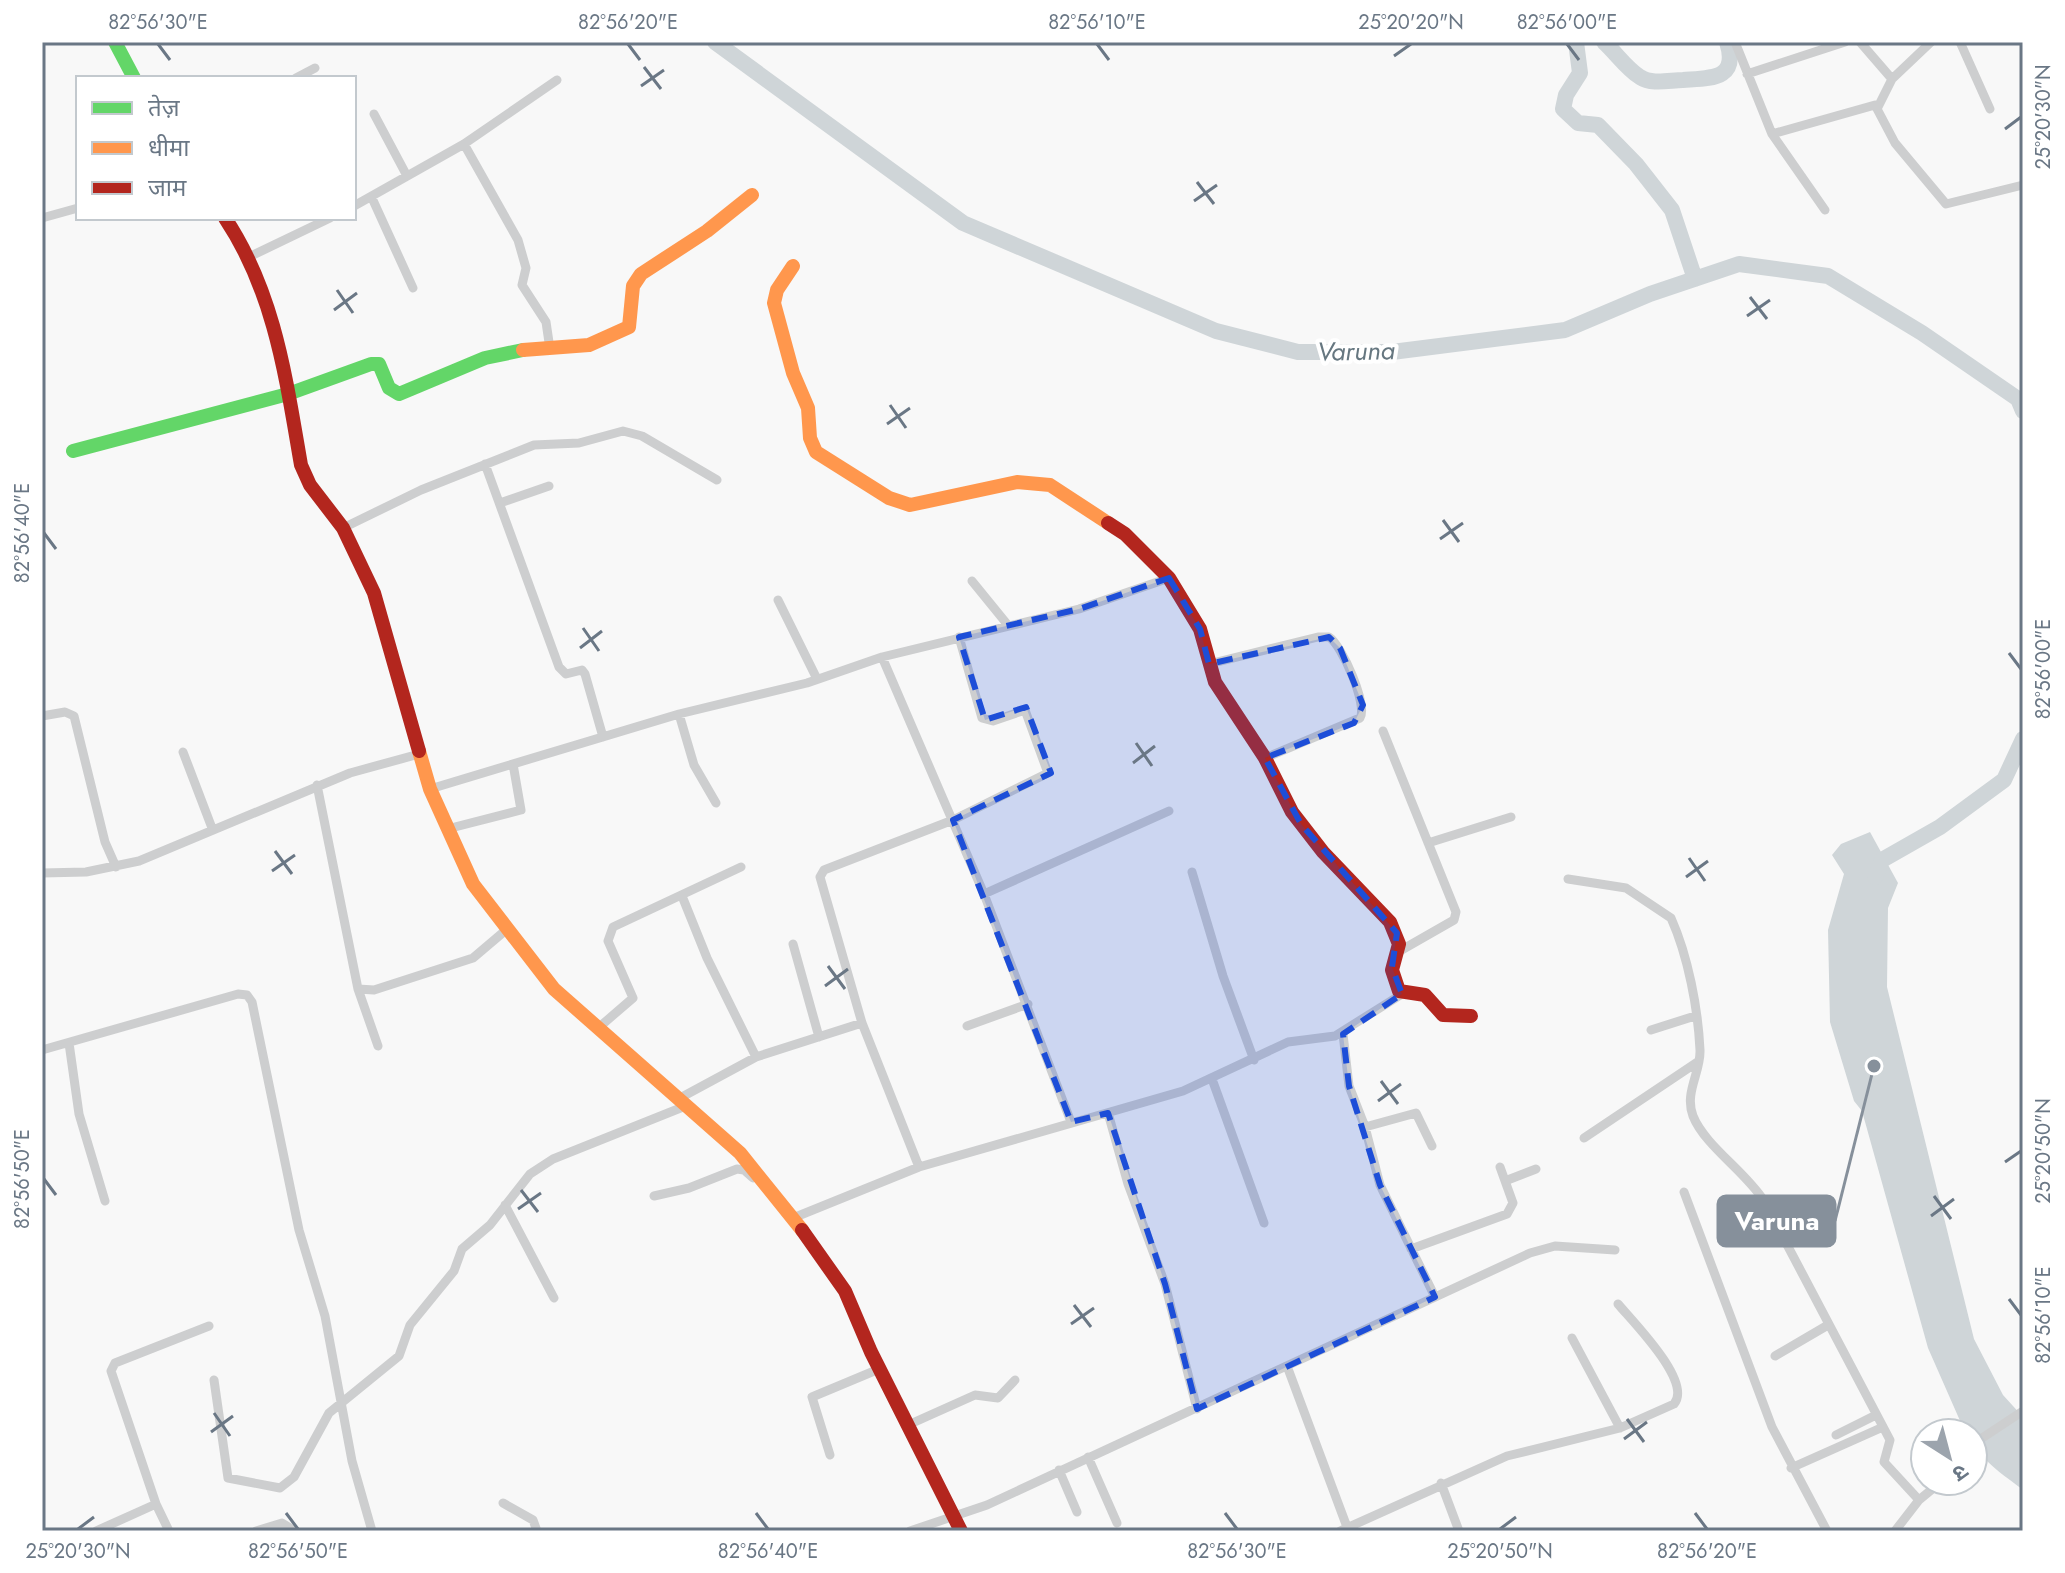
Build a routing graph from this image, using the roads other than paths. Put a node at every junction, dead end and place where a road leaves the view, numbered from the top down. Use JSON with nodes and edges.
{"nodes":[{"id":1,"x":115,"y":42,"type":"edge"},
{"id":2,"x":1735,"y":42,"type":"edge"},
{"id":3,"x":1845,"y":42,"type":"edge"},
{"id":4,"x":1860,"y":42,"type":"edge"},
{"id":5,"x":1931,"y":42,"type":"edge"},
{"id":6,"x":1960,"y":42,"type":"edge"},
{"id":7,"x":315,"y":68,"type":"dead end"},
{"id":8,"x":1747,"y":74,"type":"junction"},
{"id":9,"x":133,"y":76,"type":"edge"},
{"id":10,"x":300,"y":76,"type":"edge"},
{"id":11,"x":1892,"y":79,"type":"junction"},
{"id":12,"x":557,"y":80,"type":"dead end"},
{"id":13,"x":1878,"y":107,"type":"junction"},
{"id":14,"x":1990,"y":109,"type":"dead end"},
{"id":15,"x":374,"y":114,"type":"dead end"},
{"id":16,"x":1772,"y":134,"type":"junction"},
{"id":17,"x":464,"y":144,"type":"junction"},
{"id":18,"x":407,"y":176,"type":"junction"},
{"id":19,"x":2023,"y":185,"type":"edge"},
{"id":20,"x":752,"y":195,"type":"dead end"},
{"id":21,"x":372,"y":198,"type":"junction"},
{"id":22,"x":356,"y":205,"type":"edge"},
{"id":23,"x":76,"y":209,"type":"edge"},
{"id":24,"x":1825,"y":210,"type":"dead end"},
{"id":25,"x":42,"y":218,"type":"edge"},
{"id":26,"x":226,"y":220,"type":"edge"},
{"id":27,"x":326,"y":220,"type":"edge"},
{"id":28,"x":251,"y":256,"type":"junction"},
{"id":29,"x":793,"y":266,"type":"dead end"},
{"id":30,"x":413,"y":288,"type":"dead end"},
{"id":31,"x":550,"y":349,"type":"junction"},
{"id":32,"x":288,"y":394,"type":"junction"},
{"id":33,"x":73,"y":451,"type":"dead end"},
{"id":34,"x":485,"y":464,"type":"junction"},
{"id":35,"x":717,"y":480,"type":"dead end"},
{"id":36,"x":549,"y":486,"type":"dead end"},
{"id":37,"x":500,"y":503,"type":"junction"},
{"id":38,"x":343,"y":528,"type":"junction"},
{"id":39,"x":1169,"y":578,"type":"junction"},
{"id":40,"x":972,"y":581,"type":"dead end"},
{"id":41,"x":778,"y":600,"type":"dead end"},
{"id":42,"x":1007,"y":624,"type":"junction"},
{"id":43,"x":959,"y":637,"type":"junction"},
{"id":44,"x":882,"y":657,"type":"junction"},
{"id":45,"x":1209,"y":664,"type":"junction"},
{"id":46,"x":817,"y":679,"type":"junction"},
{"id":47,"x":679,"y":714,"type":"junction"},
{"id":48,"x":42,"y":716,"type":"edge"},
{"id":49,"x":1383,"y":731,"type":"dead end"},
{"id":50,"x":603,"y":737,"type":"junction"},
{"id":51,"x":183,"y":752,"type":"dead end"},
{"id":52,"x":419,"y":754,"type":"junction"},
{"id":53,"x":1265,"y":758,"type":"junction"},
{"id":54,"x":513,"y":764,"type":"junction"},
{"id":55,"x":317,"y":785,"type":"junction"},
{"id":56,"x":430,"y":789,"type":"junction"},
{"id":57,"x":716,"y":803,"type":"dead end"},
{"id":58,"x":1169,"y":811,"type":"dead end"},
{"id":59,"x":1511,"y":817,"type":"dead end"},
{"id":60,"x":953,"y":820,"type":"junction"},
{"id":61,"x":212,"y":828,"type":"junction"},
{"id":62,"x":447,"y":829,"type":"junction"},
{"id":63,"x":1428,"y":843,"type":"junction"},
{"id":64,"x":116,"y":867,"type":"junction"},
{"id":65,"x":741,"y":867,"type":"dead end"},
{"id":66,"x":1192,"y":872,"type":"dead end"},
{"id":67,"x":42,"y":873,"type":"edge"},
{"id":68,"x":1568,"y":879,"type":"dead end"},
{"id":69,"x":984,"y":894,"type":"junction"},
{"id":70,"x":682,"y":896,"type":"junction"},
{"id":71,"x":506,"y":930,"type":"junction"},
{"id":72,"x":793,"y":944,"type":"dead end"},
{"id":73,"x":1398,"y":952,"type":"junction"},
{"id":74,"x":358,"y":989,"type":"junction"},
{"id":75,"x":1402,"y":994,"type":"junction"},
{"id":76,"x":1028,"y":1004,"type":"junction"},
{"id":77,"x":1471,"y":1016,"type":"dead end"},
{"id":78,"x":1695,"y":1016,"type":"junction"},
{"id":79,"x":862,"y":1023,"type":"junction"},
{"id":80,"x":967,"y":1026,"type":"dead end"},
{"id":81,"x":597,"y":1029,"type":"junction"},
{"id":82,"x":1651,"y":1030,"type":"dead end"},
{"id":83,"x":1343,"y":1034,"type":"junction"},
{"id":84,"x":819,"y":1037,"type":"junction"},
{"id":85,"x":69,"y":1043,"type":"junction"},
{"id":86,"x":378,"y":1046,"type":"dead end"},
{"id":87,"x":42,"y":1050,"type":"edge"},
{"id":88,"x":756,"y":1057,"type":"junction"},
{"id":89,"x":1254,"y":1060,"type":"junction"},
{"id":90,"x":1699,"y":1061,"type":"junction"},
{"id":91,"x":1212,"y":1079,"type":"junction"},
{"id":92,"x":684,"y":1101,"type":"junction"},
{"id":93,"x":1108,"y":1113,"type":"junction"},
{"id":94,"x":1071,"y":1122,"type":"junction"},
{"id":95,"x":1365,"y":1127,"type":"junction"},
{"id":96,"x":1584,"y":1138,"type":"dead end"},
{"id":97,"x":1432,"y":1146,"type":"dead end"},
{"id":98,"x":919,"y":1167,"type":"junction"},
{"id":99,"x":1500,"y":1167,"type":"dead end"},
{"id":100,"x":1536,"y":1169,"type":"dead end"},
{"id":101,"x":1505,"y":1181,"type":"junction"},
{"id":102,"x":772,"y":1191,"type":"junction"},
{"id":103,"x":1684,"y":1192,"type":"dead end"},
{"id":104,"x":654,"y":1196,"type":"dead end"},
{"id":105,"x":105,"y":1201,"type":"dead end"},
{"id":106,"x":505,"y":1205,"type":"junction"},
{"id":107,"x":793,"y":1218,"type":"junction"},
{"id":108,"x":1264,"y":1223,"type":"dead end"},
{"id":109,"x":1411,"y":1249,"type":"junction"},
{"id":110,"x":1615,"y":1250,"type":"dead end"},
{"id":111,"x":1435,"y":1297,"type":"junction"},
{"id":112,"x":554,"y":1298,"type":"dead end"},
{"id":113,"x":1618,"y":1304,"type":"dead end"},
{"id":114,"x":1828,"y":1325,"type":"junction"},
{"id":115,"x":209,"y":1326,"type":"dead end"},
{"id":116,"x":1572,"y":1338,"type":"dead end"},
{"id":117,"x":1775,"y":1356,"type":"dead end"},
{"id":118,"x":1287,"y":1366,"type":"junction"},
{"id":119,"x":879,"y":1369,"type":"junction"},
{"id":120,"x":214,"y":1380,"type":"dead end"},
{"id":121,"x":1015,"y":1380,"type":"dead end"},
{"id":122,"x":341,"y":1407,"type":"junction"},
{"id":123,"x":1197,"y":1409,"type":"junction"},
{"id":124,"x":2021,"y":1412,"type":"edge"},
{"id":125,"x":1876,"y":1415,"type":"junction"},
{"id":126,"x":908,"y":1425,"type":"junction"},
{"id":127,"x":1883,"y":1427,"type":"junction"},
{"id":128,"x":1620,"y":1428,"type":"junction"},
{"id":129,"x":1989,"y":1433,"type":"edge"},
{"id":130,"x":1836,"y":1435,"type":"dead end"},
{"id":131,"x":830,"y":1455,"type":"dead end"},
{"id":132,"x":1088,"y":1457,"type":"junction"},
{"id":133,"x":1791,"y":1468,"type":"junction"},
{"id":134,"x":1059,"y":1470,"type":"junction"},
{"id":135,"x":1441,"y":1483,"type":"junction"},
{"id":136,"x":1923,"y":1497,"type":"edge"},
{"id":137,"x":1919,"y":1500,"type":"junction"},
{"id":138,"x":503,"y":1503,"type":"dead end"},
{"id":139,"x":156,"y":1504,"type":"junction"},
{"id":140,"x":1077,"y":1512,"type":"dead end"},
{"id":141,"x":953,"y":1516,"type":"junction"},
{"id":142,"x":1117,"y":1523,"type":"dead end"},
{"id":143,"x":1344,"y":1529,"type":"edge"},
{"id":144,"x":96,"y":1531,"type":"edge"},
{"id":145,"x":169,"y":1531,"type":"edge"},
{"id":146,"x":256,"y":1531,"type":"edge"},
{"id":147,"x":295,"y":1531,"type":"edge"},
{"id":148,"x":372,"y":1531,"type":"edge"},
{"id":149,"x":537,"y":1531,"type":"edge"},
{"id":150,"x":910,"y":1531,"type":"edge"},
{"id":151,"x":961,"y":1531,"type":"edge"},
{"id":152,"x":1459,"y":1531,"type":"edge"},
{"id":153,"x":1827,"y":1531,"type":"edge"},
{"id":154,"x":1895,"y":1531,"type":"edge"}],
"edges":[{"from":1,"to":9,"type":"street"},
{"from":2,"to":8,"type":"street"},
{"from":3,"to":8,"type":"street"},
{"from":4,"to":11,"type":"street"},
{"from":5,"to":11,"type":"street"},
{"from":6,"to":14,"type":"street"},
{"from":7,"to":10,"type":"street"},
{"from":8,"to":16,"type":"street"},
{"from":11,"to":13,"type":"street"},
{"from":12,"to":17,"type":"street"},
{"from":13,"to":16,"type":"street"},
{"from":13,"to":19,"type":"street"},
{"from":15,"to":18,"type":"street"},
{"from":16,"to":24,"type":"street"},
{"from":17,"to":18,"type":"street"},
{"from":17,"to":31,"type":"street"},
{"from":18,"to":21,"type":"street"},
{"from":20,"to":31,"type":"street"},
{"from":21,"to":22,"type":"street"},
{"from":21,"to":30,"type":"street"},
{"from":23,"to":25,"type":"street"},
{"from":26,"to":28,"type":"street"},
{"from":27,"to":28,"type":"street"},
{"from":28,"to":32,"type":"street"},
{"from":29,"to":39,"type":"street"},
{"from":31,"to":32,"type":"street"},
{"from":32,"to":33,"type":"street"},
{"from":32,"to":38,"type":"street"},
{"from":34,"to":35,"type":"street"},
{"from":34,"to":37,"type":"street"},
{"from":34,"to":38,"type":"street"},
{"from":36,"to":37,"type":"street"},
{"from":37,"to":50,"type":"street"},
{"from":38,"to":52,"type":"street"},
{"from":39,"to":42,"type":"street"},
{"from":39,"to":45,"type":"street"},
{"from":40,"to":42,"type":"street"},
{"from":41,"to":46,"type":"street"},
{"from":42,"to":43,"type":"street"},
{"from":43,"to":44,"type":"street"},
{"from":43,"to":60,"type":"street"},
{"from":44,"to":46,"type":"street"},
{"from":44,"to":60,"type":"street"},
{"from":45,"to":53,"type":"street"},
{"from":45,"to":53,"type":"street"},
{"from":46,"to":47,"type":"street"},
{"from":47,"to":50,"type":"street"},
{"from":47,"to":57,"type":"street"},
{"from":48,"to":64,"type":"street"},
{"from":49,"to":63,"type":"street"},
{"from":50,"to":54,"type":"street"},
{"from":51,"to":61,"type":"street"},
{"from":52,"to":55,"type":"street"},
{"from":52,"to":56,"type":"street"},
{"from":53,"to":73,"type":"street"},
{"from":54,"to":56,"type":"street"},
{"from":54,"to":62,"type":"street"},
{"from":55,"to":61,"type":"street"},
{"from":55,"to":74,"type":"street"},
{"from":56,"to":62,"type":"street"},
{"from":58,"to":69,"type":"street"},
{"from":59,"to":63,"type":"street"},
{"from":60,"to":69,"type":"street"},
{"from":60,"to":79,"type":"street"},
{"from":61,"to":64,"type":"street"},
{"from":62,"to":71,"type":"street"},
{"from":63,"to":73,"type":"street"},
{"from":64,"to":67,"type":"street"},
{"from":65,"to":70,"type":"street"},
{"from":66,"to":89,"type":"street"},
{"from":68,"to":78,"type":"street"},
{"from":69,"to":76,"type":"street"},
{"from":70,"to":81,"type":"street"},
{"from":70,"to":88,"type":"street"},
{"from":71,"to":74,"type":"street"},
{"from":71,"to":81,"type":"street"},
{"from":72,"to":84,"type":"street"},
{"from":73,"to":75,"type":"street"},
{"from":74,"to":86,"type":"street"},
{"from":75,"to":77,"type":"street"},
{"from":75,"to":83,"type":"street"},
{"from":76,"to":80,"type":"street"},
{"from":76,"to":94,"type":"street"},
{"from":78,"to":82,"type":"street"},
{"from":78,"to":90,"type":"street"},
{"from":79,"to":84,"type":"street"},
{"from":79,"to":98,"type":"street"},
{"from":81,"to":92,"type":"street"},
{"from":83,"to":89,"type":"street"},
{"from":83,"to":95,"type":"street"},
{"from":84,"to":88,"type":"street"},
{"from":85,"to":87,"type":"street"},
{"from":85,"to":105,"type":"street"},
{"from":85,"to":122,"type":"street"},
{"from":88,"to":92,"type":"street"},
{"from":89,"to":91,"type":"street"},
{"from":90,"to":96,"type":"street"},
{"from":90,"to":114,"type":"street"},
{"from":91,"to":93,"type":"street"},
{"from":91,"to":108,"type":"street"},
{"from":92,"to":102,"type":"street"},
{"from":92,"to":106,"type":"street"},
{"from":93,"to":94,"type":"street"},
{"from":93,"to":123,"type":"street"},
{"from":94,"to":98,"type":"street"},
{"from":95,"to":97,"type":"street"},
{"from":95,"to":109,"type":"street"},
{"from":98,"to":107,"type":"street"},
{"from":99,"to":101,"type":"street"},
{"from":100,"to":101,"type":"street"},
{"from":101,"to":109,"type":"street"},
{"from":102,"to":104,"type":"street"},
{"from":102,"to":107,"type":"street"},
{"from":103,"to":133,"type":"street"},
{"from":106,"to":112,"type":"street"},
{"from":106,"to":122,"type":"street"},
{"from":107,"to":119,"type":"street"},
{"from":109,"to":111,"type":"street"},
{"from":110,"to":111,"type":"street"},
{"from":111,"to":118,"type":"street"},
{"from":113,"to":128,"type":"street"},
{"from":114,"to":117,"type":"street"},
{"from":114,"to":125,"type":"street"},
{"from":115,"to":139,"type":"street"},
{"from":116,"to":128,"type":"street"},
{"from":118,"to":123,"type":"street"},
{"from":118,"to":143,"type":"street"},
{"from":119,"to":126,"type":"street"},
{"from":119,"to":131,"type":"street"},
{"from":120,"to":122,"type":"street"},
{"from":121,"to":126,"type":"street"},
{"from":122,"to":148,"type":"street"},
{"from":123,"to":132,"type":"street"},
{"from":124,"to":129,"type":"street"},
{"from":125,"to":127,"type":"street"},
{"from":125,"to":130,"type":"street"},
{"from":126,"to":141,"type":"street"},
{"from":127,"to":133,"type":"street"},
{"from":127,"to":137,"type":"street"},
{"from":128,"to":135,"type":"street"},
{"from":132,"to":134,"type":"street"},
{"from":132,"to":142,"type":"street"},
{"from":133,"to":153,"type":"street"},
{"from":134,"to":140,"type":"street"},
{"from":134,"to":141,"type":"street"},
{"from":135,"to":143,"type":"street"},
{"from":135,"to":152,"type":"street"},
{"from":136,"to":137,"type":"street"},
{"from":137,"to":154,"type":"street"},
{"from":138,"to":149,"type":"street"},
{"from":139,"to":144,"type":"street"},
{"from":139,"to":145,"type":"street"},
{"from":141,"to":150,"type":"street"},
{"from":141,"to":151,"type":"street"},
{"from":146,"to":147,"type":"street"}]}
